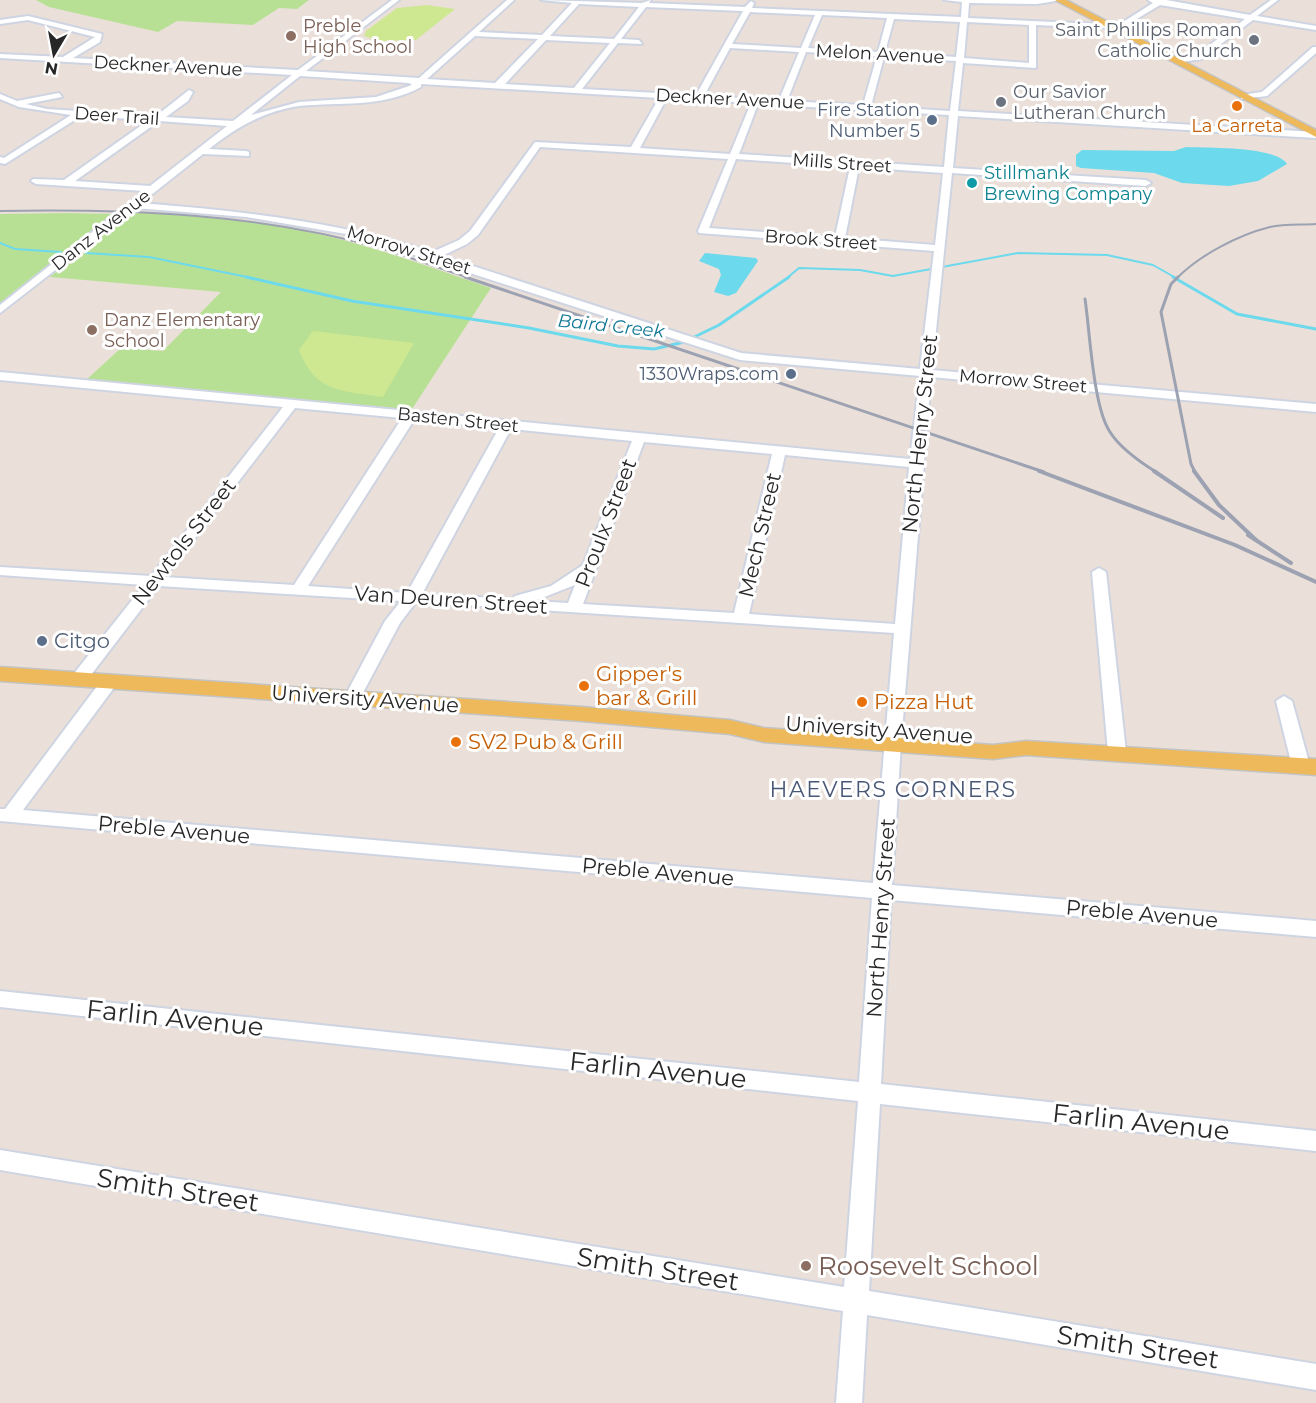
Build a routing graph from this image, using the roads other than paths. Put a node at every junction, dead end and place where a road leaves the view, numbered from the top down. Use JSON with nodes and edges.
{"nodes":[{"id":1,"x":396,"y":0,"type":"edge"},
{"id":2,"x":511,"y":0,"type":"edge"},
{"id":3,"x":544,"y":0,"type":"edge"},
{"id":4,"x":752,"y":0,"type":"edge"},
{"id":5,"x":947,"y":0,"type":"edge"},
{"id":6,"x":1059,"y":0,"type":"edge"},
{"id":7,"x":1145,"y":0,"type":"edge"},
{"id":8,"x":1275,"y":0,"type":"edge"},
{"id":9,"x":578,"y":1,"type":"edge"},
{"id":10,"x":966,"y":1,"type":"edge"},
{"id":11,"x":1161,"y":1,"type":"edge"},
{"id":12,"x":646,"y":2,"type":"edge"},
{"id":13,"x":747,"y":10,"type":"junction"},
{"id":14,"x":819,"y":13,"type":"junction"},
{"id":15,"x":891,"y":16,"type":"junction"},
{"id":16,"x":1251,"y":17,"type":"junction"},
{"id":17,"x":964,"y":20,"type":"junction"},
{"id":18,"x":0,"y":22,"type":"edge"},
{"id":19,"x":1032,"y":23,"type":"junction"},
{"id":20,"x":1109,"y":26,"type":"junction"},
{"id":21,"x":1316,"y":28,"type":"edge"},
{"id":22,"x":473,"y":33,"type":"junction"},
{"id":23,"x":544,"y":37,"type":"junction"},
{"id":24,"x":616,"y":41,"type":"junction"},
{"id":25,"x":639,"y":42,"type":"dead end"},
{"id":26,"x":727,"y":46,"type":"junction"},
{"id":27,"x":1316,"y":49,"type":"edge"},
{"id":28,"x":804,"y":50,"type":"junction"},
{"id":29,"x":881,"y":54,"type":"junction"},
{"id":30,"x":0,"y":56,"type":"edge"},
{"id":31,"x":15,"y":57,"type":"junction"},
{"id":32,"x":64,"y":60,"type":"junction"},
{"id":33,"x":960,"y":60,"type":"junction"},
{"id":34,"x":1176,"y":61,"type":"junction"},
{"id":35,"x":0,"y":65,"type":"edge"},
{"id":36,"x":432,"y":71,"type":"junction"},
{"id":37,"x":301,"y":74,"type":"junction"},
{"id":38,"x":399,"y":78,"type":"junction"},
{"id":39,"x":418,"y":83,"type":"junction"},
{"id":40,"x":496,"y":86,"type":"junction"},
{"id":41,"x":577,"y":90,"type":"junction"},
{"id":42,"x":189,"y":92,"type":"dead end"},
{"id":43,"x":59,"y":95,"type":"dead end"},
{"id":44,"x":665,"y":95,"type":"junction"},
{"id":45,"x":0,"y":96,"type":"edge"},
{"id":46,"x":699,"y":97,"type":"junction"},
{"id":47,"x":1244,"y":97,"type":"junction"},
{"id":48,"x":756,"y":100,"type":"junction"},
{"id":49,"x":782,"y":102,"type":"junction"},
{"id":50,"x":15,"y":104,"type":"junction"},
{"id":51,"x":867,"y":107,"type":"junction"},
{"id":52,"x":954,"y":112,"type":"junction"},
{"id":53,"x":78,"y":114,"type":"junction"},
{"id":54,"x":157,"y":119,"type":"junction"},
{"id":55,"x":239,"y":121,"type":"junction"},
{"id":56,"x":1315,"y":133,"type":"edge"},
{"id":57,"x":634,"y":150,"type":"junction"},
{"id":58,"x":202,"y":151,"type":"junction"},
{"id":59,"x":246,"y":154,"type":"dead end"},
{"id":60,"x":734,"y":156,"type":"junction"},
{"id":61,"x":2,"y":161,"type":"edge"},
{"id":62,"x":855,"y":164,"type":"junction"},
{"id":63,"x":948,"y":170,"type":"junction"},
{"id":64,"x":36,"y":181,"type":"dead end"},
{"id":65,"x":66,"y":183,"type":"junction"},
{"id":66,"x":1146,"y":183,"type":"dead end"},
{"id":67,"x":153,"y":189,"type":"junction"},
{"id":68,"x":133,"y":205,"type":"junction"},
{"id":69,"x":839,"y":241,"type":"junction"},
{"id":70,"x":939,"y":248,"type":"junction"},
{"id":71,"x":433,"y":256,"type":"junction"},
{"id":72,"x":0,"y":310,"type":"edge"},
{"id":73,"x":926,"y":373,"type":"junction"},
{"id":74,"x":6,"y":377,"type":"edge"},
{"id":75,"x":0,"y":389,"type":"edge"},
{"id":76,"x":292,"y":404,"type":"junction"},
{"id":77,"x":1316,"y":408,"type":"edge"},
{"id":78,"x":410,"y":416,"type":"junction"},
{"id":79,"x":507,"y":425,"type":"junction"},
{"id":80,"x":639,"y":438,"type":"junction"},
{"id":81,"x":779,"y":451,"type":"junction"},
{"id":82,"x":916,"y":464,"type":"junction"},
{"id":83,"x":591,"y":562,"type":"junction"},
{"id":84,"x":0,"y":571,"type":"edge"},
{"id":85,"x":1100,"y":572,"type":"dead end"},
{"id":86,"x":153,"y":581,"type":"junction"},
{"id":87,"x":298,"y":590,"type":"junction"},
{"id":88,"x":412,"y":598,"type":"junction"},
{"id":89,"x":492,"y":603,"type":"junction"},
{"id":90,"x":574,"y":608,"type":"junction"},
{"id":91,"x":740,"y":619,"type":"junction"},
{"id":92,"x":902,"y":629,"type":"junction"},
{"id":93,"x":0,"y":674,"type":"edge"},
{"id":94,"x":78,"y":680,"type":"junction"},
{"id":95,"x":110,"y":681,"type":"junction"},
{"id":96,"x":352,"y":698,"type":"junction"},
{"id":97,"x":1284,"y":701,"type":"dead end"},
{"id":98,"x":893,"y":738,"type":"junction"},
{"id":99,"x":1117,"y":752,"type":"junction"},
{"id":100,"x":1308,"y":766,"type":"edge"},
{"id":101,"x":5,"y":816,"type":"edge"},
{"id":102,"x":883,"y":892,"type":"junction"},
{"id":103,"x":1316,"y":929,"type":"edge"},
{"id":104,"x":0,"y":999,"type":"edge"},
{"id":105,"x":870,"y":1092,"type":"junction"},
{"id":106,"x":1316,"y":1141,"type":"edge"},
{"id":107,"x":0,"y":1160,"type":"edge"},
{"id":108,"x":856,"y":1301,"type":"junction"},
{"id":109,"x":1316,"y":1377,"type":"edge"},
{"id":110,"x":849,"y":1403,"type":"edge"}],
"edges":[{"from":1,"to":37,"type":"street"},
{"from":2,"to":22,"type":"street"},
{"from":3,"to":9,"type":"street"},
{"from":4,"to":13,"type":"street"},
{"from":5,"to":10,"type":"street"},
{"from":6,"to":10,"type":"street"},
{"from":6,"to":20,"type":"main road"},
{"from":7,"to":11,"type":"street"},
{"from":8,"to":16,"type":"street"},
{"from":9,"to":12,"type":"street"},
{"from":9,"to":23,"type":"street"},
{"from":10,"to":17,"type":"street","name":"North Henry Street"},
{"from":11,"to":16,"type":"street"},
{"from":11,"to":20,"type":"street"},
{"from":12,"to":13,"type":"street"},
{"from":12,"to":24,"type":"street"},
{"from":13,"to":14,"type":"street"},
{"from":13,"to":26,"type":"street"},
{"from":14,"to":15,"type":"street"},
{"from":14,"to":28,"type":"street"},
{"from":15,"to":17,"type":"street"},
{"from":15,"to":29,"type":"street"},
{"from":16,"to":21,"type":"street"},
{"from":16,"to":34,"type":"street"},
{"from":17,"to":19,"type":"street"},
{"from":17,"to":33,"type":"street","name":"North Henry Street"},
{"from":18,"to":32,"type":"street"},
{"from":19,"to":20,"type":"street"},
{"from":19,"to":33,"type":"street","name":"Melon Avenue"},
{"from":20,"to":34,"type":"main road"},
{"from":22,"to":23,"type":"street"},
{"from":22,"to":36,"type":"street"},
{"from":23,"to":24,"type":"street"},
{"from":23,"to":40,"type":"street"},
{"from":24,"to":25,"type":"street"},
{"from":24,"to":41,"type":"street"},
{"from":26,"to":28,"type":"street","name":"Melon Avenue"},
{"from":26,"to":46,"type":"street"},
{"from":27,"to":47,"type":"street"},
{"from":28,"to":29,"type":"street","name":"Melon Avenue"},
{"from":28,"to":49,"type":"street"},
{"from":29,"to":33,"type":"street","name":"Melon Avenue"},
{"from":29,"to":51,"type":"street"},
{"from":30,"to":31,"type":"street","name":"Deckner Avenue"},
{"from":31,"to":32,"type":"street","name":"Deckner Avenue"},
{"from":31,"to":35,"type":"street"},
{"from":32,"to":37,"type":"street","name":"Deckner Avenue"},
{"from":33,"to":52,"type":"street","name":"North Henry Street"},
{"from":34,"to":47,"type":"main road"},
{"from":36,"to":38,"type":"street"},
{"from":36,"to":39,"type":"street"},
{"from":37,"to":38,"type":"street","name":"Deckner Avenue"},
{"from":37,"to":39,"type":"street","name":"Deckner Avenue"},
{"from":37,"to":55,"type":"street"},
{"from":38,"to":39,"type":"street","name":"Deckner Avenue"},
{"from":39,"to":40,"type":"street","name":"Deckner Avenue"},
{"from":39,"to":40,"type":"street","name":"Deckner Avenue"},
{"from":39,"to":55,"type":"street"},
{"from":40,"to":41,"type":"street","name":"Deckner Avenue"},
{"from":41,"to":44,"type":"street","name":"Deckner Avenue"},
{"from":42,"to":54,"type":"street"},
{"from":43,"to":50,"type":"street"},
{"from":44,"to":46,"type":"street","name":"Deckner Avenue"},
{"from":44,"to":57,"type":"street"},
{"from":45,"to":50,"type":"street","name":"Deer Trail"},
{"from":46,"to":48,"type":"street","name":"Deckner Avenue"},
{"from":47,"to":56,"type":"main road"},
{"from":48,"to":49,"type":"street","name":"Deckner Avenue"},
{"from":48,"to":60,"type":"street"},
{"from":49,"to":51,"type":"street","name":"Deckner Avenue"},
{"from":50,"to":53,"type":"street","name":"Deer Trail"},
{"from":51,"to":52,"type":"street","name":"Deckner Avenue"},
{"from":52,"to":56,"type":"street","name":"Deckner Avenue"},
{"from":52,"to":63,"type":"street","name":"North Henry Street"},
{"from":53,"to":54,"type":"street","name":"Deer Trail"},
{"from":53,"to":61,"type":"street"},
{"from":54,"to":55,"type":"street","name":"Deer Trail"},
{"from":54,"to":65,"type":"street"},
{"from":55,"to":58,"type":"street","name":"Danz Avenue"},
{"from":57,"to":60,"type":"street","name":"Mills Street"},
{"from":57,"to":71,"type":"street","name":"Mills Street"},
{"from":58,"to":59,"type":"street"},
{"from":58,"to":67,"type":"street","name":"Danz Avenue"},
{"from":60,"to":62,"type":"street","name":"Mills Street"},
{"from":60,"to":69,"type":"street","name":"Brook Street"},
{"from":62,"to":63,"type":"street","name":"Mills Street"},
{"from":62,"to":69,"type":"street"},
{"from":63,"to":66,"type":"street","name":"Mills Street"},
{"from":63,"to":70,"type":"street","name":"North Henry Street"},
{"from":64,"to":65,"type":"street"},
{"from":65,"to":67,"type":"street"},
{"from":67,"to":68,"type":"street","name":"Danz Avenue"},
{"from":68,"to":71,"type":"street","name":"Morrow Street"},
{"from":68,"to":72,"type":"street","name":"Danz Avenue"},
{"from":69,"to":70,"type":"street","name":"Brook Street"},
{"from":70,"to":73,"type":"street","name":"North Henry Street"},
{"from":71,"to":73,"type":"street","name":"Morrow Street"},
{"from":73,"to":77,"type":"street","name":"Morrow Street"},
{"from":73,"to":82,"type":"street","name":"North Henry Street"},
{"from":74,"to":75,"type":"street"},
{"from":74,"to":76,"type":"street","name":"Basten Street"},
{"from":76,"to":78,"type":"street","name":"Basten Street"},
{"from":76,"to":86,"type":"street","name":"Newtols Street"},
{"from":78,"to":79,"type":"street","name":"Basten Street"},
{"from":78,"to":87,"type":"street"},
{"from":79,"to":80,"type":"street","name":"Basten Street"},
{"from":79,"to":88,"type":"street"},
{"from":80,"to":81,"type":"street","name":"Basten Street"},
{"from":80,"to":83,"type":"street","name":"Proulx Street"},
{"from":81,"to":82,"type":"street","name":"Basten Street"},
{"from":81,"to":91,"type":"street","name":"Mech Street"},
{"from":82,"to":92,"type":"street","name":"North Henry Street"},
{"from":83,"to":89,"type":"street"},
{"from":83,"to":90,"type":"street","name":"Proulx Street"},
{"from":84,"to":86,"type":"street","name":"Van Deuren Street"},
{"from":85,"to":99,"type":"street"},
{"from":86,"to":87,"type":"street","name":"Van Deuren Street"},
{"from":86,"to":94,"type":"street","name":"Newtols Street"},
{"from":87,"to":88,"type":"street","name":"Van Deuren Street"},
{"from":88,"to":89,"type":"street","name":"Van Deuren Street"},
{"from":88,"to":96,"type":"street"},
{"from":89,"to":90,"type":"street","name":"Van Deuren Street"},
{"from":90,"to":91,"type":"street","name":"Van Deuren Street"},
{"from":91,"to":92,"type":"street","name":"Van Deuren Street"},
{"from":92,"to":98,"type":"street","name":"North Henry Street"},
{"from":93,"to":94,"type":"main road","name":"University Avenue"},
{"from":94,"to":95,"type":"main road","name":"University Avenue"},
{"from":95,"to":96,"type":"main road","name":"University Avenue"},
{"from":95,"to":101,"type":"street"},
{"from":96,"to":98,"type":"main road","name":"University Avenue"},
{"from":97,"to":100,"type":"street"},
{"from":98,"to":99,"type":"main road","name":"University Avenue"},
{"from":98,"to":102,"type":"street","name":"North Henry Street"},
{"from":99,"to":100,"type":"main road","name":"University Avenue"},
{"from":101,"to":102,"type":"street","name":"Preble Avenue"},
{"from":102,"to":103,"type":"street","name":"Preble Avenue"},
{"from":102,"to":105,"type":"street","name":"North Henry Street"},
{"from":104,"to":105,"type":"street","name":"Farlin Avenue"},
{"from":105,"to":106,"type":"street","name":"Farlin Avenue"},
{"from":105,"to":108,"type":"street","name":"North Henry Street"},
{"from":107,"to":108,"type":"street","name":"Smith Street"},
{"from":108,"to":109,"type":"street","name":"Smith Street"},
{"from":108,"to":110,"type":"street","name":"North Henry Street"}]}
